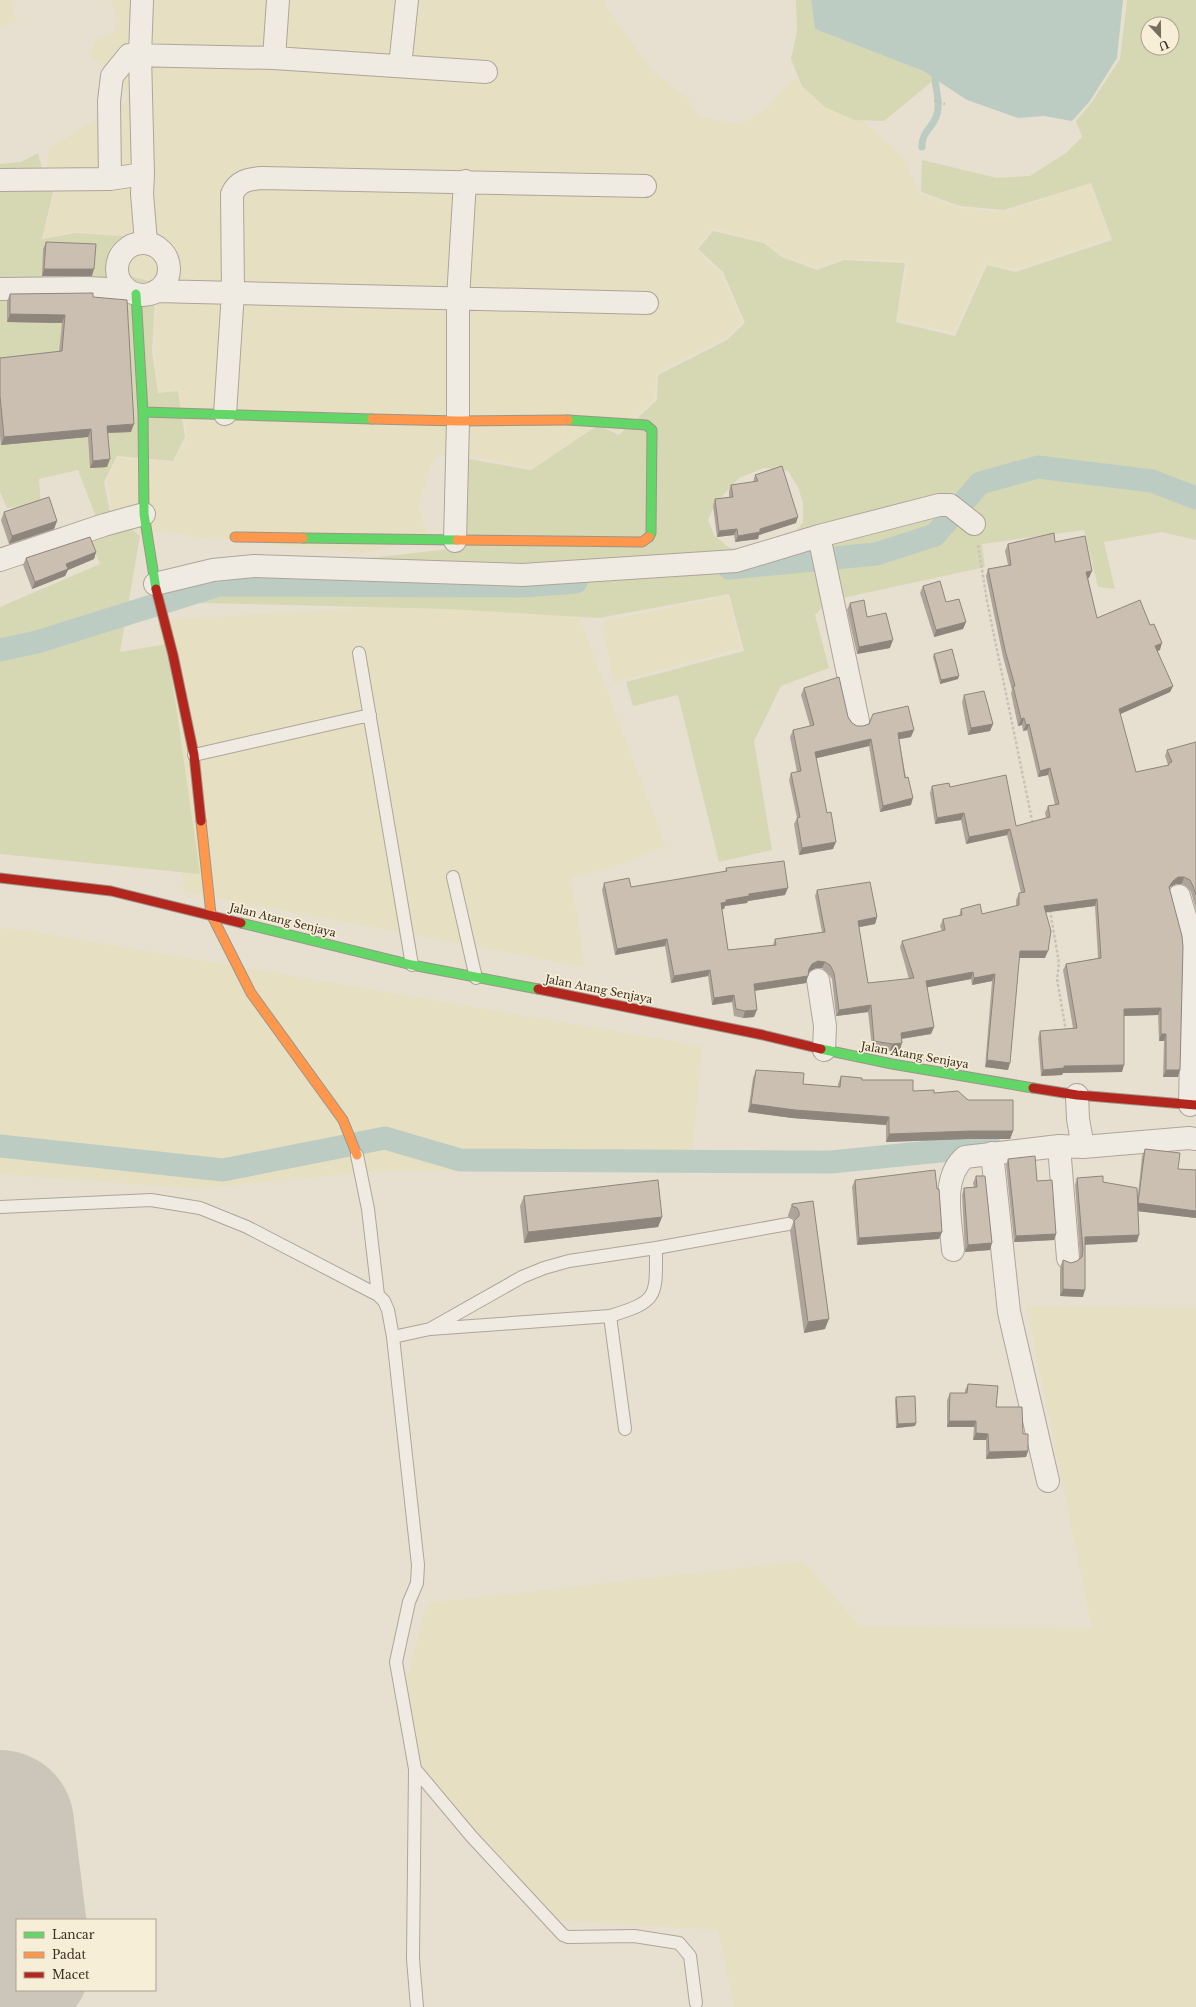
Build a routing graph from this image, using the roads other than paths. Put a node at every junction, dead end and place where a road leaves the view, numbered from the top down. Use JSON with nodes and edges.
{"nodes":[{"id":1,"x":142,"y":0,"type":"edge"},
{"id":2,"x":278,"y":0,"type":"edge"},
{"id":3,"x":407,"y":0,"type":"edge"},
{"id":4,"x":140,"y":56,"type":"junction"},
{"id":5,"x":274,"y":58,"type":"junction"},
{"id":6,"x":400,"y":66,"type":"junction"},
{"id":7,"x":486,"y":72,"type":"dead end"},
{"id":8,"x":143,"y":174,"type":"junction"},
{"id":9,"x":110,"y":179,"type":"junction"},
{"id":10,"x":0,"y":180,"type":"edge"},
{"id":11,"x":465,"y":181,"type":"junction"},
{"id":12,"x":645,"y":186,"type":"dead end"},
{"id":13,"x":146,"y":242,"type":"junction"},
{"id":14,"x":0,"y":289,"type":"edge"},
{"id":15,"x":140,"y":292,"type":"junction"},
{"id":16,"x":234,"y":292,"type":"junction"},
{"id":17,"x":458,"y":299,"type":"junction"},
{"id":18,"x":647,"y":303,"type":"dead end"},
{"id":19,"x":143,"y":412,"type":"junction"},
{"id":20,"x":225,"y":414,"type":"junction"},
{"id":21,"x":458,"y":421,"type":"junction"},
{"id":22,"x":144,"y":514,"type":"junction"},
{"id":23,"x":974,"y":524,"type":"road end"},
{"id":24,"x":235,"y":537,"type":"dead end"},
{"id":25,"x":820,"y":540,"type":"junction"},
{"id":26,"x":455,"y":541,"type":"junction"},
{"id":27,"x":0,"y":560,"type":"edge"},
{"id":28,"x":156,"y":589,"type":"junction"},
{"id":29,"x":359,"y":653,"type":"dead end"},
{"id":30,"x":370,"y":716,"type":"junction"},
{"id":31,"x":858,"y":721,"type":"dead end"},
{"id":32,"x":194,"y":755,"type":"junction"},
{"id":33,"x":453,"y":877,"type":"dead end"},
{"id":34,"x":0,"y":878,"type":"edge"},
{"id":35,"x":1179,"y":896,"type":"dead end"},
{"id":36,"x":212,"y":914,"type":"junction"},
{"id":37,"x":412,"y":965,"type":"junction"},
{"id":38,"x":476,"y":978,"type":"junction"},
{"id":39,"x":818,"y":980,"type":"dead end"},
{"id":40,"x":824,"y":1050,"type":"junction"},
{"id":41,"x":1077,"y":1095,"type":"junction"},
{"id":42,"x":1193,"y":1105,"type":"edge"},
{"id":43,"x":1196,"y":1139,"type":"edge"},
{"id":44,"x":1082,"y":1145,"type":"junction"},
{"id":45,"x":1059,"y":1146,"type":"junction"},
{"id":46,"x":992,"y":1153,"type":"junction"},
{"id":47,"x":357,"y":1155,"type":"joint"},
{"id":48,"x":0,"y":1207,"type":"edge"},
{"id":49,"x":788,"y":1224,"type":"dead end"},
{"id":50,"x":656,"y":1248,"type":"junction"},
{"id":51,"x":953,"y":1250,"type":"dead end"},
{"id":52,"x":1068,"y":1258,"type":"dead end"},
{"id":53,"x":378,"y":1295,"type":"junction"},
{"id":54,"x":610,"y":1316,"type":"junction"},
{"id":55,"x":430,"y":1329,"type":"junction"},
{"id":56,"x":394,"y":1337,"type":"junction"},
{"id":57,"x":626,"y":1429,"type":"dead end"},
{"id":58,"x":1048,"y":1481,"type":"dead end"},
{"id":59,"x":414,"y":1769,"type":"junction"},
{"id":60,"x":696,"y":2003,"type":"dead end"},
{"id":61,"x":417,"y":2007,"type":"edge"}],
"edges":[{"from":1,"to":4,"type":"street"},
{"from":2,"to":5,"type":"street"},
{"from":3,"to":6,"type":"street"},
{"from":4,"to":5,"type":"street"},
{"from":4,"to":8,"type":"street"},
{"from":4,"to":9,"type":"street"},
{"from":5,"to":6,"type":"street"},
{"from":6,"to":7,"type":"street"},
{"from":8,"to":9,"type":"street"},
{"from":8,"to":13,"type":"street"},
{"from":9,"to":10,"type":"street"},
{"from":11,"to":12,"type":"street"},
{"from":11,"to":16,"type":"street"},
{"from":11,"to":17,"type":"street"},
{"from":13,"to":15,"type":"street"},
{"from":13,"to":15,"type":"street"},
{"from":14,"to":15,"type":"street"},
{"from":15,"to":16,"type":"street"},
{"from":15,"to":19,"type":"street"},
{"from":16,"to":17,"type":"street"},
{"from":16,"to":20,"type":"street"},
{"from":17,"to":18,"type":"street"},
{"from":17,"to":21,"type":"street"},
{"from":19,"to":20,"type":"street"},
{"from":19,"to":22,"type":"street"},
{"from":20,"to":21,"type":"street"},
{"from":21,"to":26,"type":"street"},
{"from":21,"to":26,"type":"street"},
{"from":22,"to":27,"type":"street"},
{"from":22,"to":28,"type":"street"},
{"from":23,"to":25,"type":"street"},
{"from":24,"to":26,"type":"street"},
{"from":25,"to":28,"type":"street"},
{"from":25,"to":31,"type":"street"},
{"from":28,"to":32,"type":"street"},
{"from":29,"to":30,"type":"lane"},
{"from":30,"to":32,"type":"lane"},
{"from":30,"to":37,"type":"lane"},
{"from":32,"to":36,"type":"street"},
{"from":33,"to":38,"type":"lane"},
{"from":34,"to":36,"type":"street","name":"Jalan Atang Senjaya"},
{"from":35,"to":42,"type":"street"},
{"from":36,"to":37,"type":"street","name":"Jalan Atang Senjaya"},
{"from":36,"to":47,"type":"street"},
{"from":37,"to":38,"type":"street","name":"Jalan Atang Senjaya"},
{"from":38,"to":40,"type":"street","name":"Jalan Atang Senjaya"},
{"from":39,"to":40,"type":"street"},
{"from":40,"to":41,"type":"street","name":"Jalan Atang Senjaya"},
{"from":41,"to":42,"type":"street","name":"Jalan Atang Senjaya"},
{"from":41,"to":44,"type":"street"},
{"from":43,"to":44,"type":"street"},
{"from":44,"to":45,"type":"street"},
{"from":45,"to":46,"type":"street"},
{"from":45,"to":52,"type":"street"},
{"from":46,"to":51,"type":"street"},
{"from":46,"to":58,"type":"street"},
{"from":47,"to":53,"type":"lane"},
{"from":48,"to":53,"type":"lane"},
{"from":49,"to":50,"type":"lane"},
{"from":50,"to":54,"type":"lane"},
{"from":50,"to":55,"type":"lane"},
{"from":53,"to":56,"type":"lane"},
{"from":54,"to":55,"type":"lane"},
{"from":54,"to":57,"type":"lane"},
{"from":55,"to":56,"type":"lane"},
{"from":56,"to":59,"type":"lane"},
{"from":59,"to":60,"type":"lane"},
{"from":59,"to":61,"type":"lane"}]}
